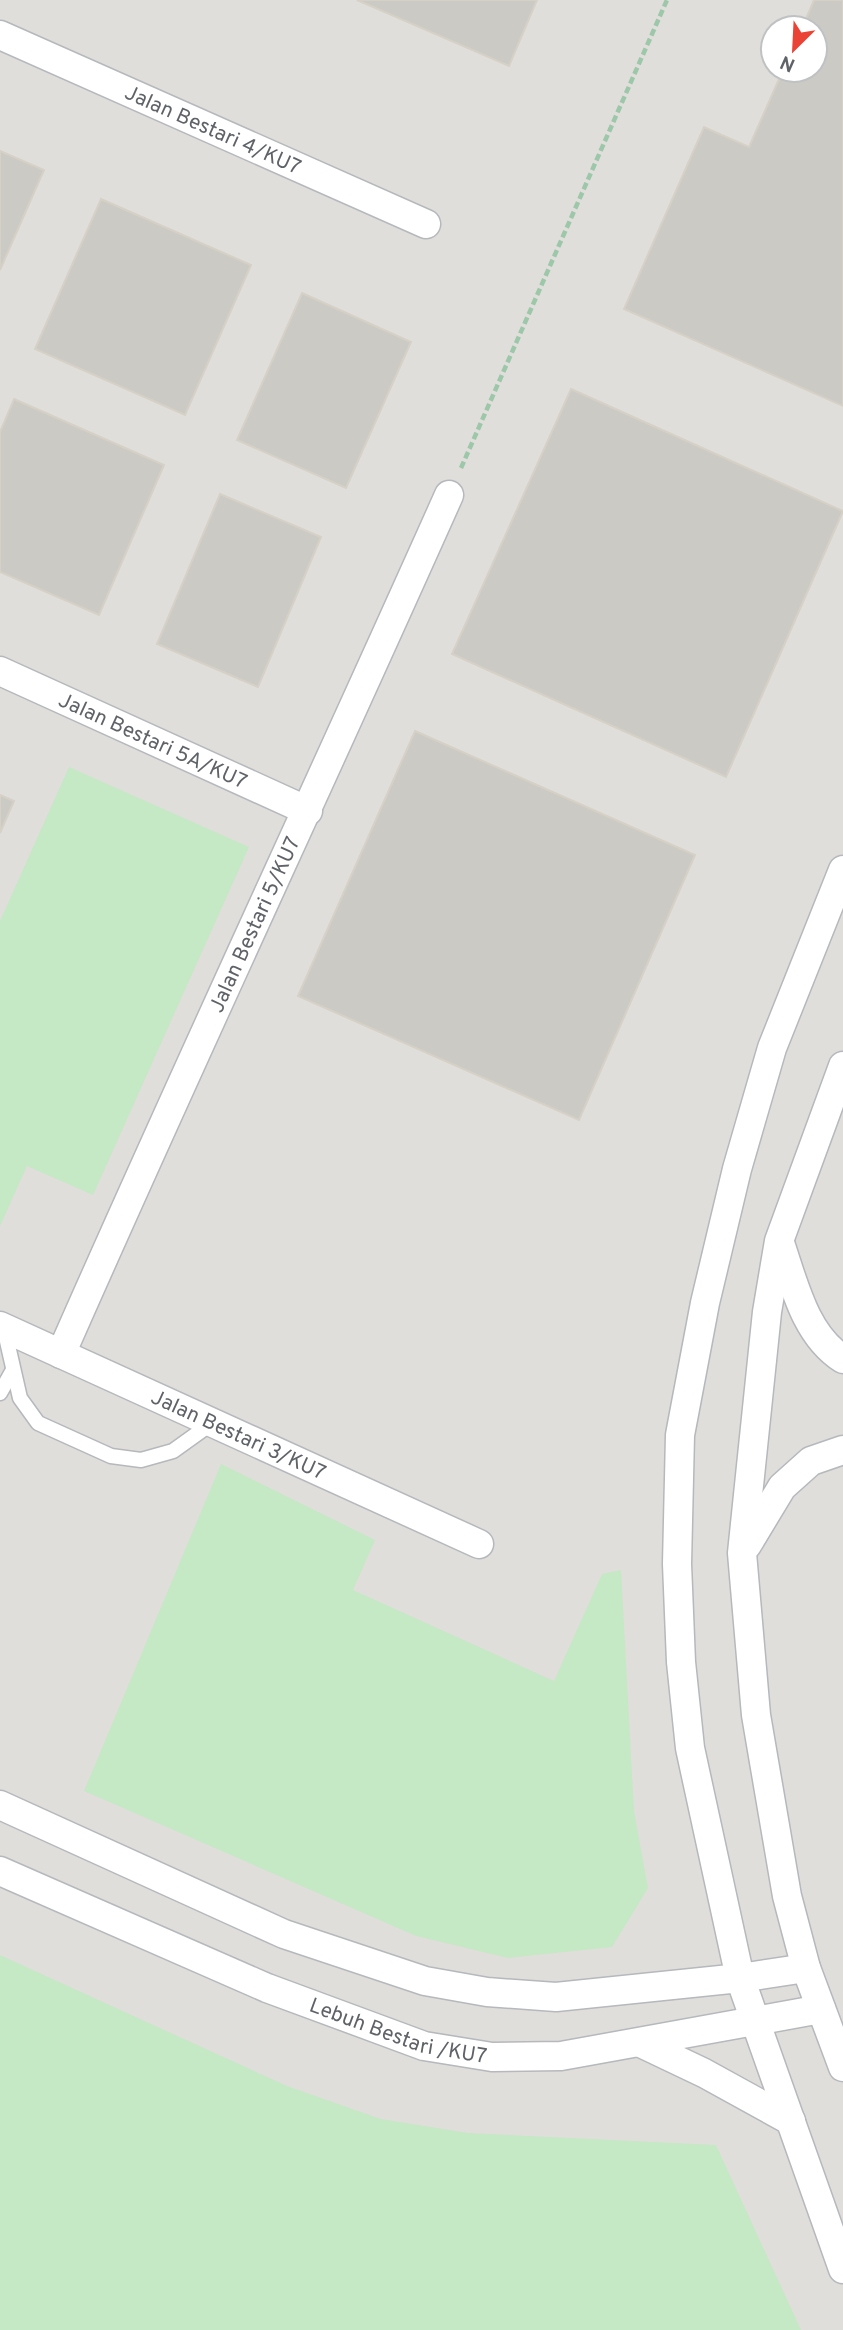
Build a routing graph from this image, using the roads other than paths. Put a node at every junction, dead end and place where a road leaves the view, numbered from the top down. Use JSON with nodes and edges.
{"nodes":[{"id":1,"x":0,"y":35,"type":"edge"},
{"id":2,"x":426,"y":224,"type":"dead end"},
{"id":3,"x":449,"y":495,"type":"road end"},
{"id":4,"x":0,"y":671,"type":"edge"},
{"id":5,"x":307,"y":811,"type":"junction"},
{"id":6,"x":843,"y":870,"type":"edge"},
{"id":7,"x":843,"y":1066,"type":"edge"},
{"id":8,"x":779,"y":1241,"type":"junction"},
{"id":9,"x":2,"y":1327,"type":"edge"},
{"id":10,"x":61,"y":1354,"type":"junction"},
{"id":11,"x":843,"y":1359,"type":"edge"},
{"id":12,"x":13,"y":1370,"type":"junction"},
{"id":13,"x":0,"y":1393,"type":"edge"},
{"id":14,"x":212,"y":1423,"type":"junction"},
{"id":15,"x":843,"y":1450,"type":"edge"},
{"id":16,"x":479,"y":1544,"type":"dead end"},
{"id":17,"x":742,"y":1553,"type":"junction"},
{"id":18,"x":0,"y":1805,"type":"edge"},
{"id":19,"x":0,"y":1871,"type":"edge"},
{"id":20,"x":806,"y":1968,"type":"junction"},
{"id":21,"x":740,"y":1978,"type":"junction"},
{"id":22,"x":821,"y":2009,"type":"junction"},
{"id":23,"x":756,"y":2023,"type":"junction"},
{"id":24,"x":641,"y":2043,"type":"junction"},
{"id":25,"x":843,"y":2067,"type":"edge"},
{"id":26,"x":791,"y":2121,"type":"junction"},
{"id":27,"x":843,"y":2269,"type":"edge"}],
"edges":[{"from":1,"to":2,"type":"street","name":"Jalan Bestari 4/KU7"},
{"from":3,"to":5,"type":"street","name":"Jalan Bestari 5/KU7"},
{"from":4,"to":5,"type":"street","name":"Jalan Bestari 5A/KU7"},
{"from":5,"to":10,"type":"street","name":"Jalan Bestari 5/KU7"},
{"from":6,"to":21,"type":"street"},
{"from":7,"to":8,"type":"street"},
{"from":8,"to":11,"type":"street"},
{"from":8,"to":17,"type":"street"},
{"from":9,"to":10,"type":"street","name":"Jalan Bestari 3/KU7"},
{"from":9,"to":12,"type":"lane"},
{"from":10,"to":14,"type":"street","name":"Jalan Bestari 3/KU7"},
{"from":12,"to":13,"type":"lane"},
{"from":12,"to":14,"type":"lane"},
{"from":14,"to":16,"type":"street","name":"Jalan Bestari 3/KU7"},
{"from":15,"to":17,"type":"street"},
{"from":17,"to":20,"type":"street"},
{"from":18,"to":21,"type":"street"},
{"from":19,"to":24,"type":"street","name":"Lebuh Bestari /KU7"},
{"from":20,"to":21,"type":"street"},
{"from":20,"to":22,"type":"street"},
{"from":21,"to":23,"type":"street"},
{"from":22,"to":23,"type":"street","name":"Lebuh Bestari /KU7"},
{"from":22,"to":25,"type":"street"},
{"from":23,"to":24,"type":"street","name":"Lebuh Bestari /KU7"},
{"from":23,"to":26,"type":"street"},
{"from":24,"to":26,"type":"street"},
{"from":26,"to":27,"type":"street"}]}
